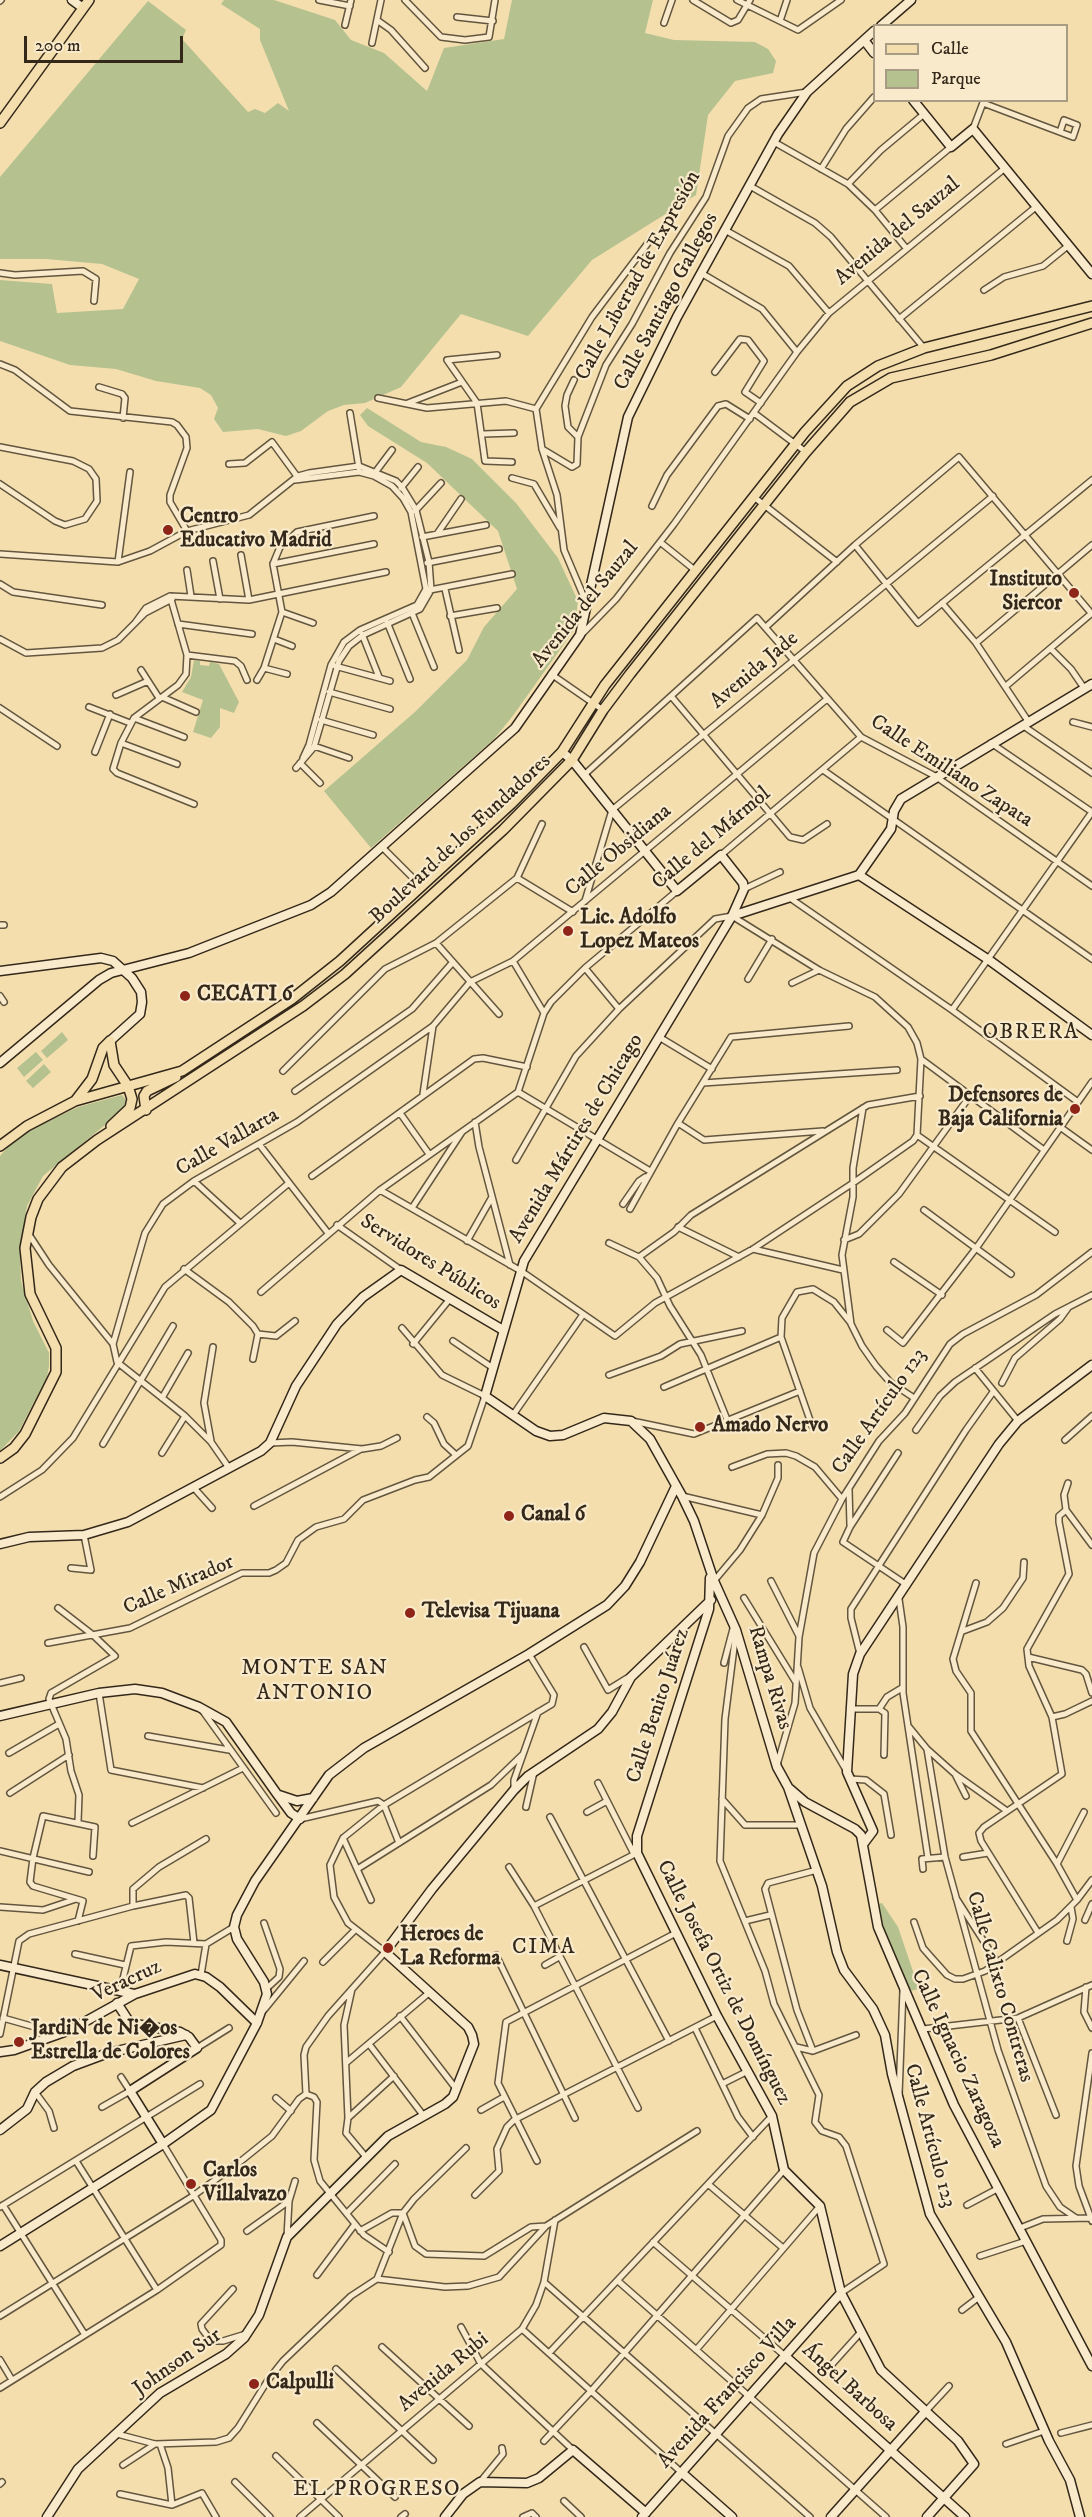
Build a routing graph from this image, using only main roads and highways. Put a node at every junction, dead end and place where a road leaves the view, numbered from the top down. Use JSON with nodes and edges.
{"nodes":[{"id":1,"x":86,"y":4,"type":"edge"},
{"id":2,"x":0,"y":123,"type":"edge"},
{"id":3,"x":1092,"y":306,"type":"edge"},
{"id":4,"x":1092,"y":323,"type":"edge"},
{"id":5,"x":354,"y":948,"type":"junction"},
{"id":6,"x":345,"y":974,"type":"junction"},
{"id":7,"x":182,"y":1071,"type":"junction"},
{"id":8,"x":128,"y":1086,"type":"junction"},
{"id":9,"x":75,"y":1101,"type":"junction"},
{"id":10,"x":146,"y":1110,"type":"junction"},
{"id":11,"x":98,"y":1140,"type":"junction"},
{"id":12,"x":0,"y":1146,"type":"edge"},
{"id":13,"x":0,"y":1458,"type":"edge"}],
"edges":[{"from":1,"to":2,"type":"main road"},
{"from":3,"to":5,"type":"main road","name":"Boulevard de los Fundadores"},
{"from":4,"to":6,"type":"main road","name":"Boulevard de los Fundadores"},
{"from":5,"to":6,"type":"main road"},
{"from":5,"to":7,"type":"main road","name":"Boulevard de los Fundadores"},
{"from":6,"to":10,"type":"main road","name":"Boulevard de los Fundadores"},
{"from":7,"to":8,"type":"main road","name":"Boulevard de los Fundadores"},
{"from":7,"to":10,"type":"main road"},
{"from":8,"to":9,"type":"main road","name":"Boulevard de los Fundadores"},
{"from":8,"to":9,"type":"main road"},
{"from":8,"to":11,"type":"main road"},
{"from":9,"to":12,"type":"main road","name":"Boulevard de los Fundadores"},
{"from":10,"to":11,"type":"main road","name":"Boulevard de los Fundadores"},
{"from":11,"to":13,"type":"main road","name":"Boulevard de los Fundadores"}]}
